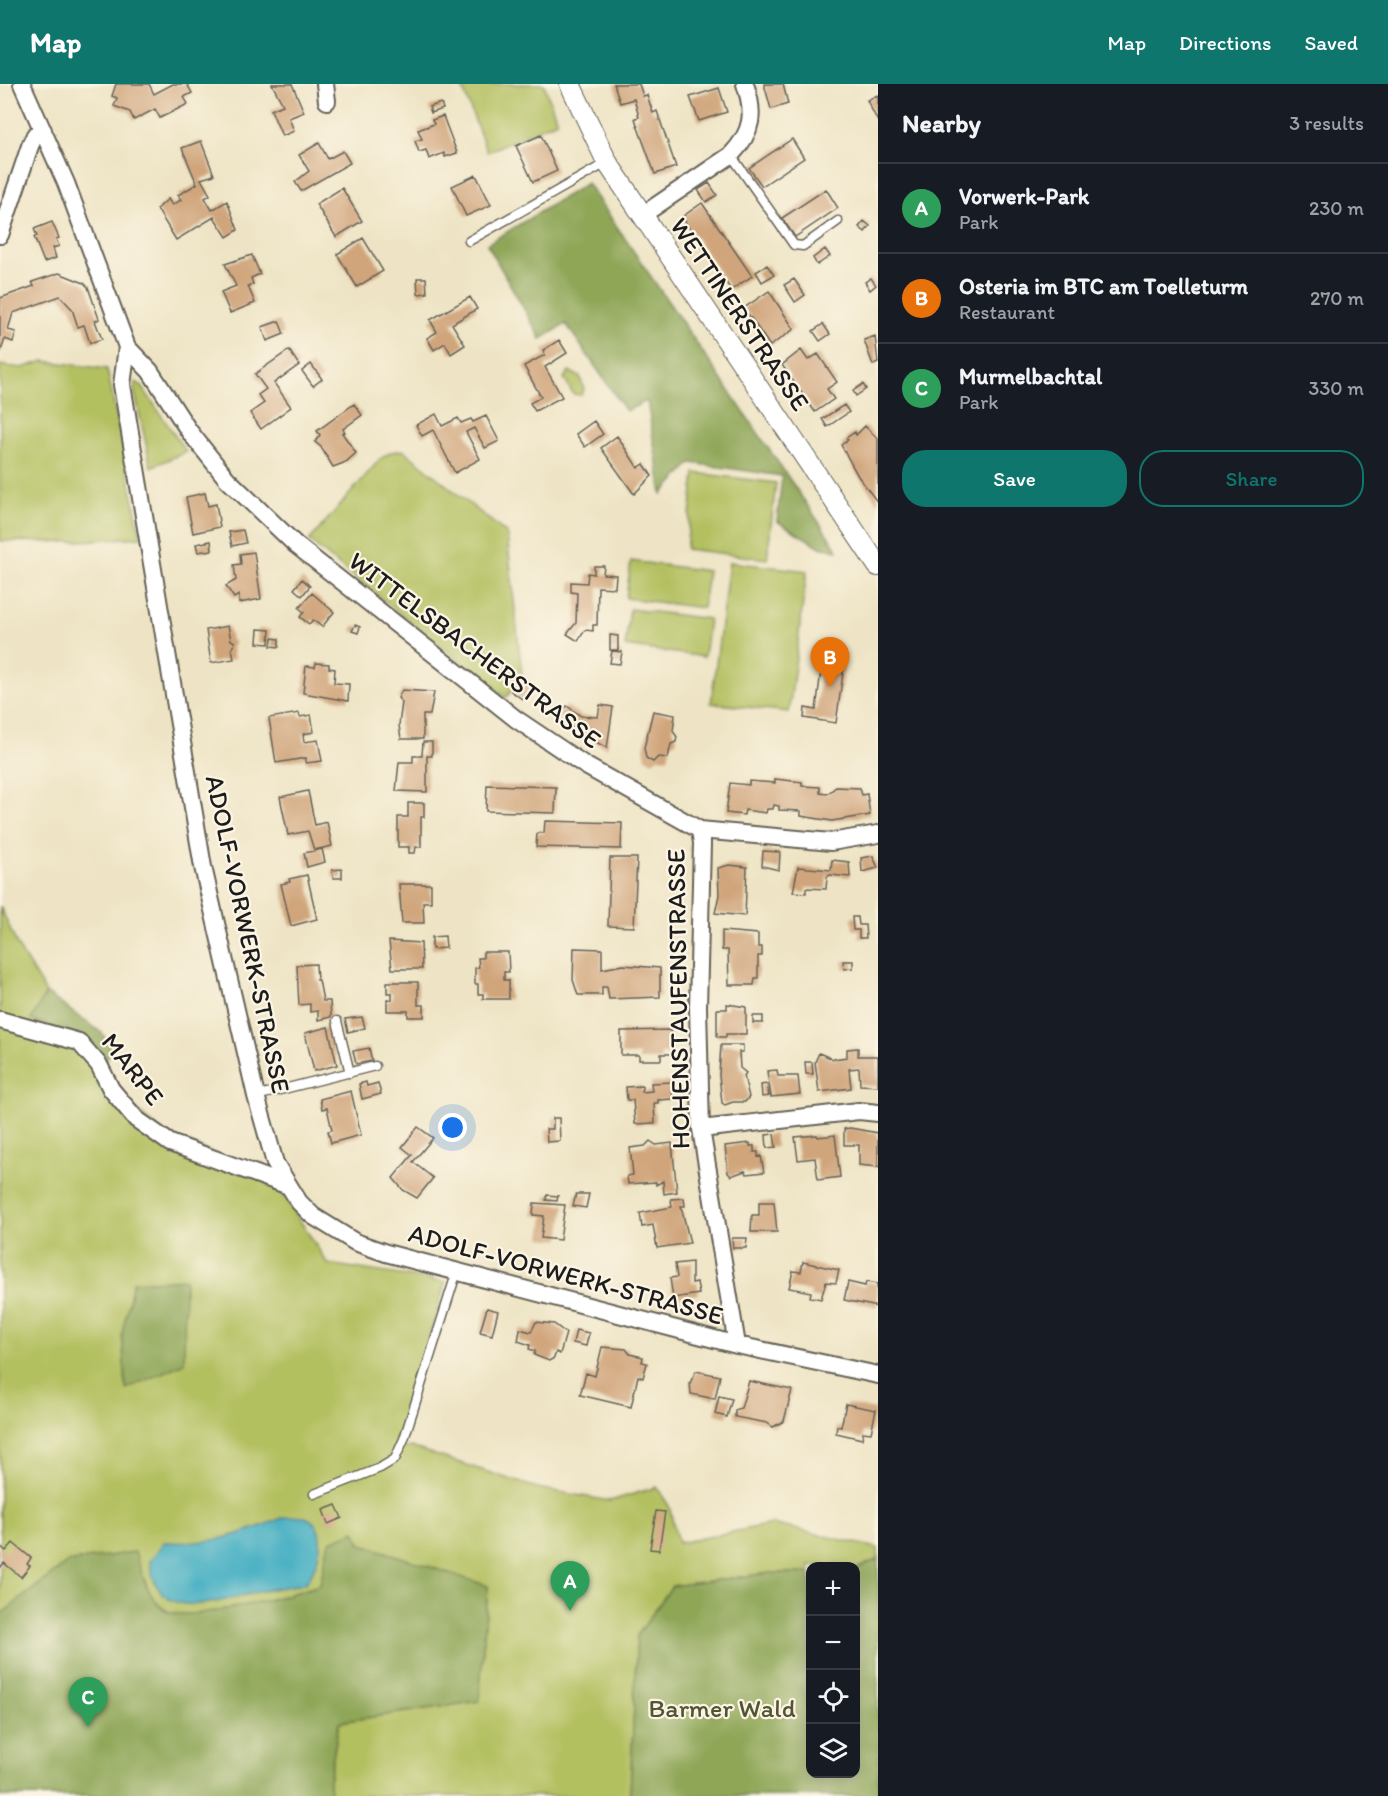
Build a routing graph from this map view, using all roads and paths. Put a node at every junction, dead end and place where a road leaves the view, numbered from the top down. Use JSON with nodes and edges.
{"nodes":[{"id":1,"x":22,"y":84,"type":"edge"},
{"id":2,"x":570,"y":84,"type":"edge"},
{"id":3,"x":745,"y":84,"type":"edge"},
{"id":4,"x":43,"y":130,"type":"junction"},
{"id":5,"x":731,"y":155,"type":"junction"},
{"id":6,"x":607,"y":162,"type":"junction"},
{"id":7,"x":641,"y":216,"type":"junction"},
{"id":8,"x":838,"y":221,"type":"dead end"},
{"id":9,"x":0,"y":235,"type":"edge"},
{"id":10,"x":468,"y":241,"type":"dead end"},
{"id":11,"x":127,"y":347,"type":"junction"},
{"id":12,"x":878,"y":566,"type":"edge"},
{"id":13,"x":700,"y":830,"type":"junction"},
{"id":14,"x":878,"y":834,"type":"edge"},
{"id":15,"x":0,"y":1020,"type":"edge"},
{"id":16,"x":337,"y":1022,"type":"dead end"},
{"id":17,"x":375,"y":1066,"type":"dead end"},
{"id":18,"x":350,"y":1073,"type":"junction"},
{"id":19,"x":256,"y":1096,"type":"junction"},
{"id":20,"x":878,"y":1113,"type":"edge"},
{"id":21,"x":701,"y":1129,"type":"junction"},
{"id":22,"x":289,"y":1186,"type":"junction"},
{"id":23,"x":457,"y":1271,"type":"junction"},
{"id":24,"x":737,"y":1345,"type":"junction"},
{"id":25,"x":878,"y":1375,"type":"edge"},
{"id":26,"x":314,"y":1494,"type":"dead end"}],
"edges":[{"from":1,"to":4,"type":"street","name":"ADOLF-VORWERK-STRASSE"},
{"from":2,"to":6,"type":"street","name":"WETTINERSTRASSE"},
{"from":3,"to":5,"type":"street"},
{"from":4,"to":9,"type":"street"},
{"from":4,"to":11,"type":"street","name":"ADOLF-VORWERK-STRASSE"},
{"from":5,"to":7,"type":"street"},
{"from":5,"to":8,"type":"lane"},
{"from":6,"to":7,"type":"street","name":"WETTINERSTRASSE"},
{"from":6,"to":10,"type":"lane"},
{"from":7,"to":12,"type":"street","name":"WETTINERSTRASSE"},
{"from":11,"to":13,"type":"street","name":"WITTELSBACHERSTRASSE"},
{"from":11,"to":19,"type":"street","name":"ADOLF-VORWERK-STRASSE"},
{"from":13,"to":14,"type":"street","name":"WITTELSBACHERSTRASSE"},
{"from":13,"to":21,"type":"street","name":"HOHENSTAUFENSTRASSE"},
{"from":15,"to":22,"type":"street","name":"MARPE"},
{"from":16,"to":18,"type":"lane"},
{"from":17,"to":18,"type":"lane"},
{"from":18,"to":19,"type":"lane"},
{"from":19,"to":22,"type":"street","name":"ADOLF-VORWERK-STRASSE"},
{"from":20,"to":21,"type":"street"},
{"from":21,"to":24,"type":"street","name":"HOHENSTAUFENSTRASSE"},
{"from":22,"to":23,"type":"street","name":"ADOLF-VORWERK-STRASSE"},
{"from":23,"to":24,"type":"street","name":"ADOLF-VORWERK-STRASSE"},
{"from":23,"to":26,"type":"lane"},
{"from":24,"to":25,"type":"street","name":"ADOLF-VORWERK-STRASSE"}]}
